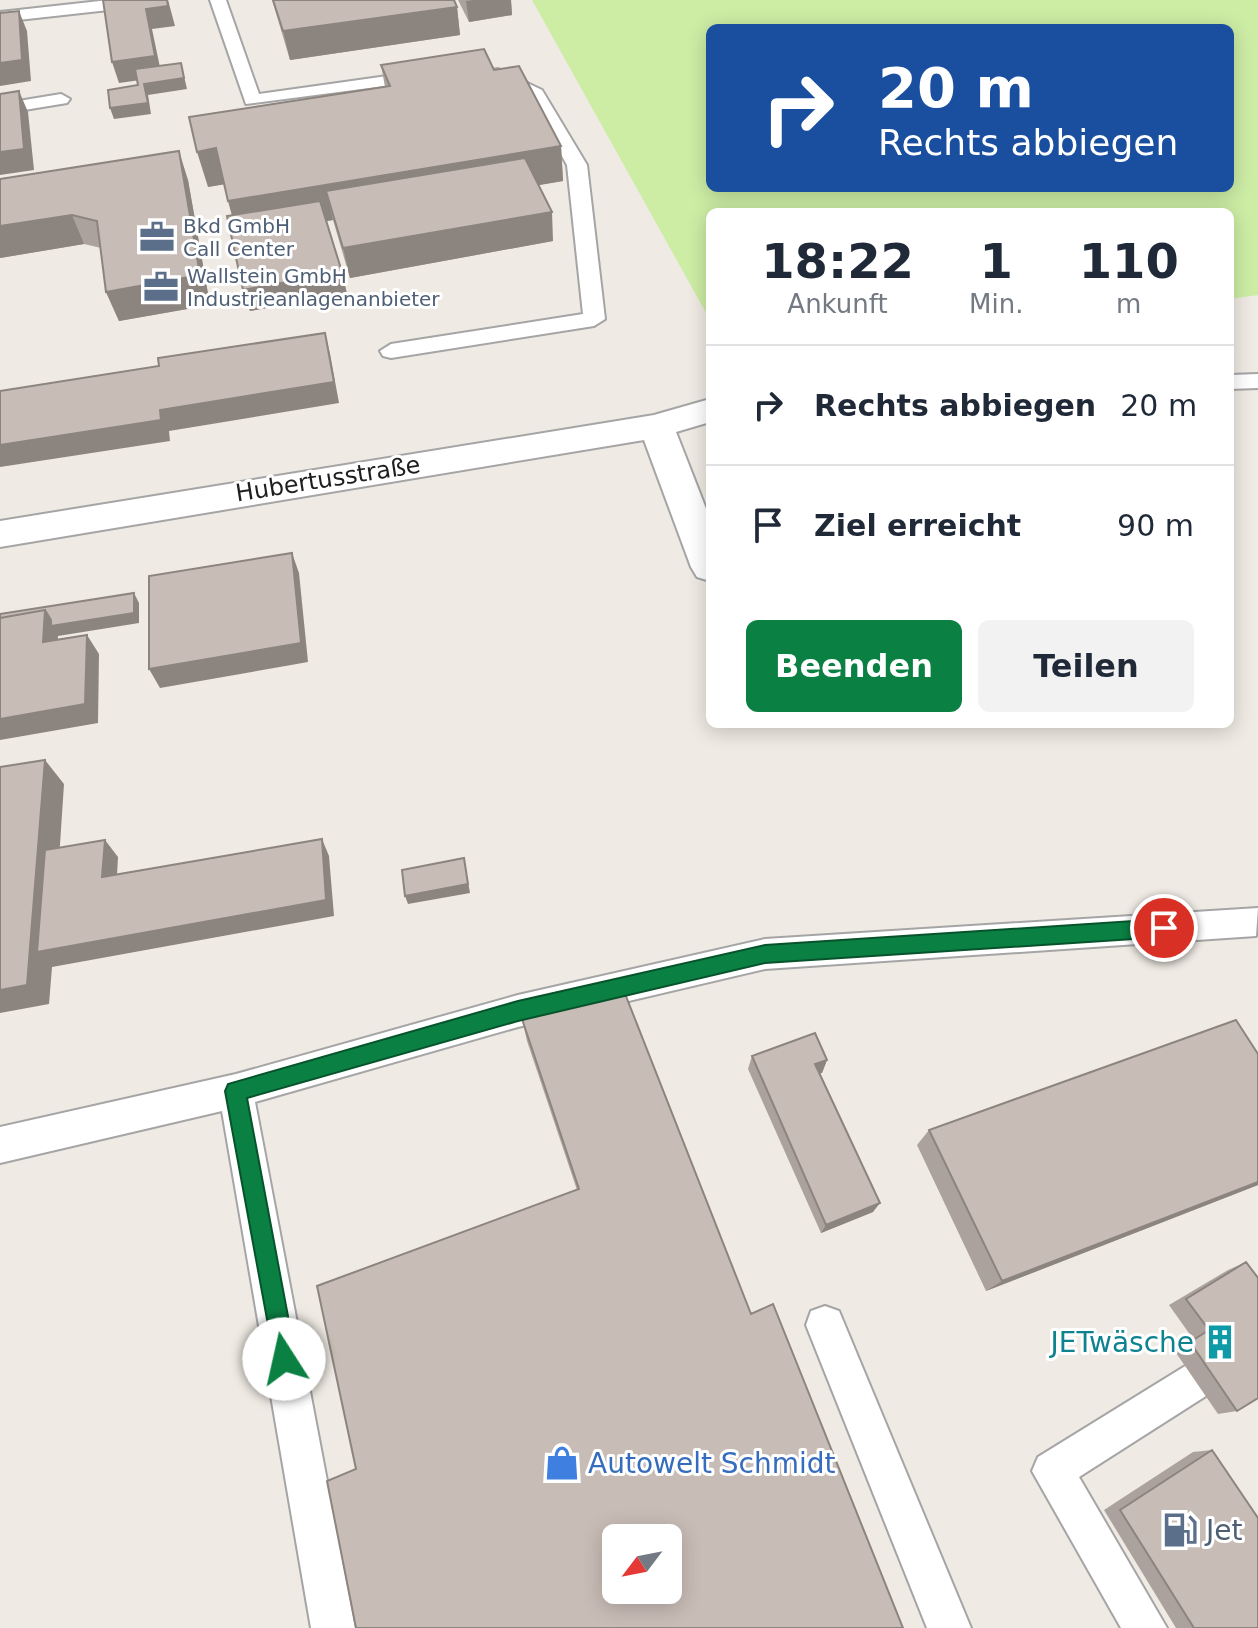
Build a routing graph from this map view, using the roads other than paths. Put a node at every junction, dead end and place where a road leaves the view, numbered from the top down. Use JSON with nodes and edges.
{"nodes":[{"id":1,"x":154,"y":0,"type":"edge"},
{"id":2,"x":218,"y":0,"type":"edge"},
{"id":3,"x":0,"y":17,"type":"edge"},
{"id":4,"x":472,"y":69,"type":"edge"},
{"id":5,"x":440,"y":73,"type":"edge"},
{"id":6,"x":61,"y":99,"type":"dead end"},
{"id":7,"x":0,"y":109,"type":"edge"},
{"id":8,"x":391,"y":351,"type":"dead end"},
{"id":9,"x":1258,"y":381,"type":"edge"},
{"id":10,"x":1234,"y":382,"type":"edge"},
{"id":11,"x":706,"y":411,"type":"edge"},
{"id":12,"x":656,"y":426,"type":"junction"},
{"id":13,"x":0,"y":534,"type":"edge"},
{"id":14,"x":706,"y":557,"type":"edge"},
{"id":15,"x":1256,"y":922,"type":"edge"},
{"id":16,"x":236,"y":1091,"type":"junction"},
{"id":17,"x":0,"y":1145,"type":"edge"},
{"id":18,"x":825,"y":1325,"type":"dead end"},
{"id":19,"x":1195,"y":1380,"type":"edge"},
{"id":20,"x":333,"y":1628,"type":"edge"},
{"id":21,"x":949,"y":1628,"type":"edge"},
{"id":22,"x":1145,"y":1628,"type":"edge"}],
"edges":[{"from":1,"to":3,"type":"lane"},
{"from":2,"to":5,"type":"lane"},
{"from":4,"to":8,"type":"lane"},
{"from":6,"to":7,"type":"lane"},
{"from":9,"to":10,"type":"lane"},
{"from":11,"to":12,"type":"street","name":"Hubertusstraße"},
{"from":12,"to":13,"type":"street","name":"Hubertusstraße"},
{"from":12,"to":14,"type":"street"},
{"from":15,"to":16,"type":"lane"},
{"from":16,"to":17,"type":"lane"},
{"from":16,"to":20,"type":"lane"},
{"from":18,"to":21,"type":"lane"},
{"from":19,"to":22,"type":"lane"}]}
